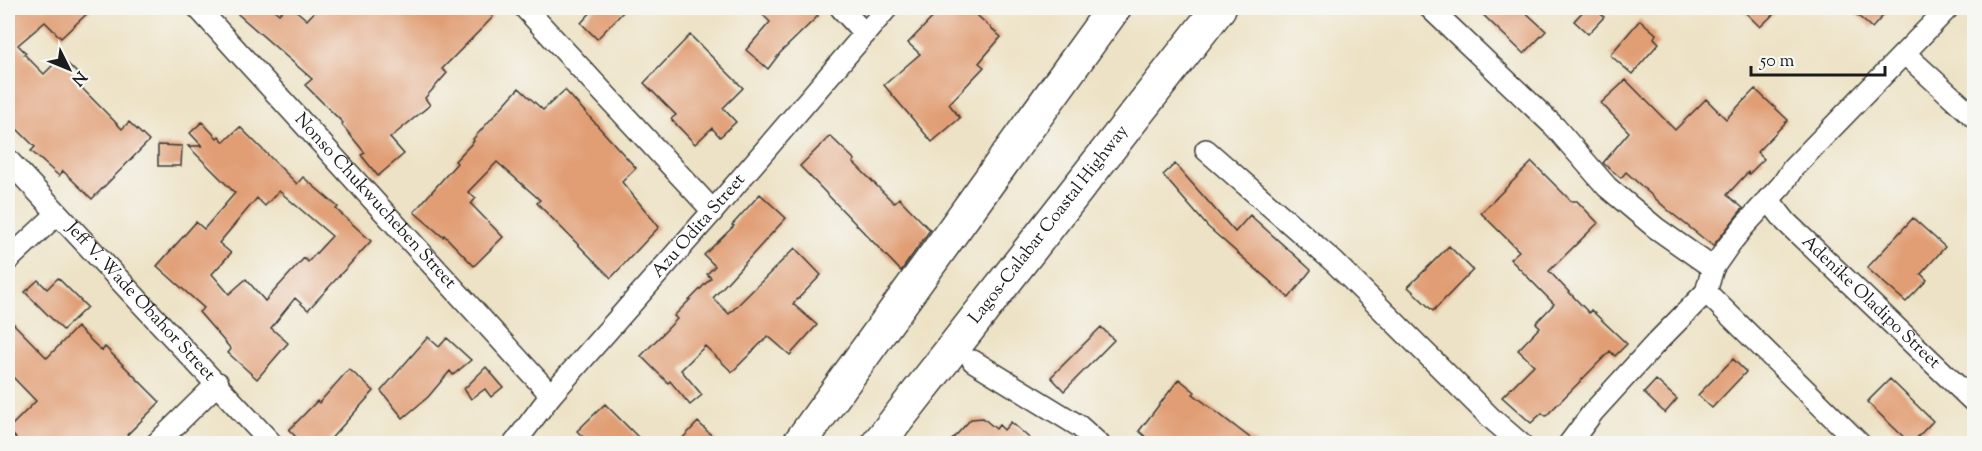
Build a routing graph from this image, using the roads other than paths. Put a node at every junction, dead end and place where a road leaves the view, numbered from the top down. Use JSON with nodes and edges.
{"nodes":[{"id":1,"x":198,"y":8,"type":"edge"},
{"id":2,"x":525,"y":8,"type":"edge"},
{"id":3,"x":841,"y":8,"type":"edge"},
{"id":4,"x":887,"y":8,"type":"edge"},
{"id":5,"x":1114,"y":8,"type":"edge"},
{"id":6,"x":1220,"y":8,"type":"edge"},
{"id":7,"x":1430,"y":8,"type":"edge"},
{"id":8,"x":1948,"y":8,"type":"edge"},
{"id":9,"x":865,"y":34,"type":"junction"},
{"id":10,"x":1905,"y":54,"type":"junction"},
{"id":11,"x":1974,"y":117,"type":"edge"},
{"id":12,"x":1206,"y":150,"type":"dead end"},
{"id":13,"x":8,"y":160,"type":"edge"},
{"id":14,"x":1768,"y":199,"type":"junction"},
{"id":15,"x":713,"y":211,"type":"junction"},
{"id":16,"x":57,"y":214,"type":"junction"},
{"id":17,"x":8,"y":260,"type":"edge"},
{"id":18,"x":1713,"y":268,"type":"junction"},
{"id":19,"x":1707,"y":292,"type":"junction"},
{"id":20,"x":973,"y":361,"type":"dead end"},
{"id":21,"x":218,"y":383,"type":"junction"},
{"id":22,"x":552,"y":395,"type":"junction"},
{"id":23,"x":1974,"y":402,"type":"edge"},
{"id":24,"x":156,"y":444,"type":"edge"},
{"id":25,"x":272,"y":444,"type":"edge"},
{"id":26,"x":514,"y":444,"type":"edge"},
{"id":27,"x":799,"y":444,"type":"edge"},
{"id":28,"x":878,"y":444,"type":"edge"},
{"id":29,"x":1099,"y":444,"type":"edge"},
{"id":30,"x":1521,"y":444,"type":"edge"},
{"id":31,"x":1569,"y":444,"type":"edge"},
{"id":32,"x":1860,"y":444,"type":"edge"}],
"edges":[{"from":1,"to":22,"type":"street","name":"Nonso Chukwucheben Street"},
{"from":2,"to":15,"type":"street"},
{"from":3,"to":9,"type":"street"},
{"from":4,"to":9,"type":"street","name":"Azu Odita Street"},
{"from":5,"to":27,"type":"highway"},
{"from":6,"to":28,"type":"highway","name":"Lagos-Calabar Coastal Highway"},
{"from":7,"to":18,"type":"street"},
{"from":8,"to":10,"type":"street"},
{"from":9,"to":15,"type":"street","name":"Azu Odita Street"},
{"from":10,"to":11,"type":"street"},
{"from":10,"to":14,"type":"street"},
{"from":12,"to":30,"type":"street"},
{"from":13,"to":16,"type":"street","name":"Jeff V. Wade Obahor Street"},
{"from":14,"to":18,"type":"street"},
{"from":14,"to":23,"type":"street","name":"Adenike Oladipo Street"},
{"from":15,"to":22,"type":"street","name":"Azu Odita Street"},
{"from":16,"to":17,"type":"street"},
{"from":16,"to":21,"type":"street","name":"Jeff V. Wade Obahor Street"},
{"from":18,"to":19,"type":"street"},
{"from":19,"to":31,"type":"street"},
{"from":19,"to":32,"type":"street"},
{"from":20,"to":29,"type":"street"},
{"from":21,"to":24,"type":"street"},
{"from":21,"to":25,"type":"street","name":"Jeff V. Wade Obahor Street"},
{"from":22,"to":26,"type":"street","name":"Azu Odita Street"}]}
